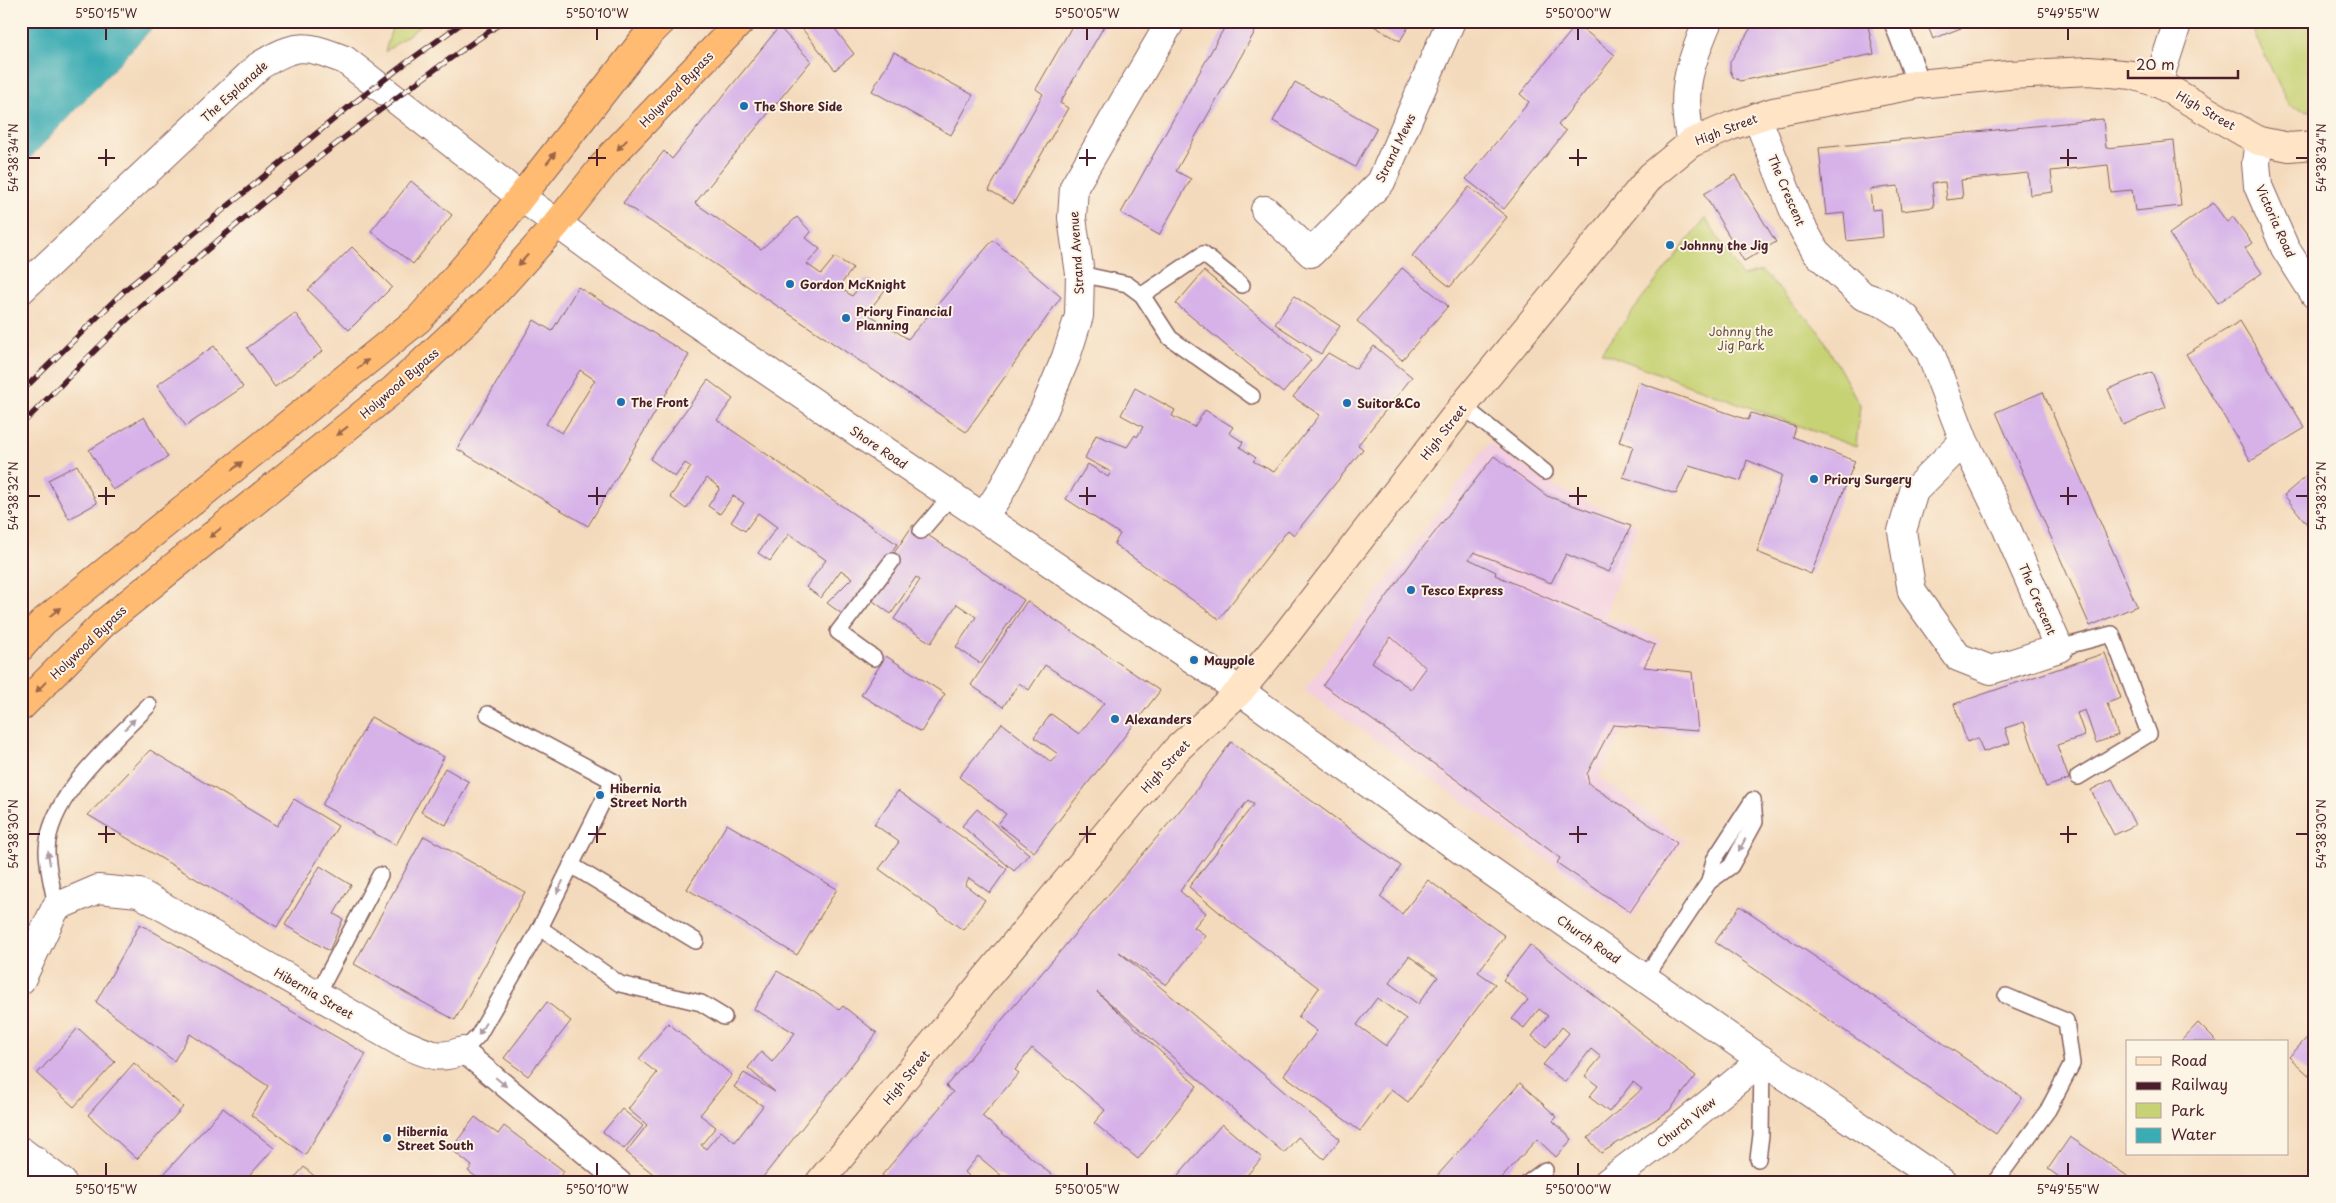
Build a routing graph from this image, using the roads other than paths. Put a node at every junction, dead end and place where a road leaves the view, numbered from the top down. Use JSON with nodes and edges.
{"nodes":[{"id":1,"x":662,"y":21,"type":"edge"},
{"id":2,"x":741,"y":21,"type":"edge"},
{"id":3,"x":1170,"y":21,"type":"edge"},
{"id":4,"x":1451,"y":21,"type":"edge"},
{"id":5,"x":1708,"y":21,"type":"edge"},
{"id":6,"x":1895,"y":21,"type":"edge"},
{"id":7,"x":2178,"y":21,"type":"edge"},
{"id":8,"x":2158,"y":83,"type":"junction"},
{"id":9,"x":1919,"y":84,"type":"junction"},
{"id":10,"x":1757,"y":117,"type":"junction"},
{"id":11,"x":2258,"y":140,"type":"junction"},
{"id":12,"x":1691,"y":143,"type":"junction"},
{"id":13,"x":2315,"y":145,"type":"edge"},
{"id":14,"x":521,"y":196,"type":"junction"},
{"id":15,"x":1265,"y":210,"type":"dead end"},
{"id":16,"x":556,"y":224,"type":"junction"},
{"id":17,"x":1080,"y":274,"type":"junction"},
{"id":18,"x":1242,"y":285,"type":"dead end"},
{"id":19,"x":21,"y":290,"type":"edge"},
{"id":20,"x":1142,"y":295,"type":"junction"},
{"id":21,"x":2315,"y":295,"type":"edge"},
{"id":22,"x":1252,"y":396,"type":"dead end"},
{"id":23,"x":1463,"y":406,"type":"junction"},
{"id":24,"x":1964,"y":441,"type":"junction"},
{"id":25,"x":1545,"y":472,"type":"dead end"},
{"id":26,"x":951,"y":496,"type":"junction"},
{"id":27,"x":984,"y":517,"type":"junction"},
{"id":28,"x":921,"y":531,"type":"dead end"},
{"id":29,"x":892,"y":561,"type":"dead end"},
{"id":30,"x":21,"y":647,"type":"edge"},
{"id":31,"x":2059,"y":648,"type":"junction"},
{"id":32,"x":874,"y":658,"type":"dead end"},
{"id":33,"x":1240,"y":691,"type":"junction"},
{"id":34,"x":149,"y":705,"type":"dead end"},
{"id":35,"x":21,"y":707,"type":"edge"},
{"id":36,"x":488,"y":714,"type":"dead end"},
{"id":37,"x":2078,"y":777,"type":"dead end"},
{"id":38,"x":572,"y":865,"type":"junction"},
{"id":39,"x":380,"y":875,"type":"dead end"},
{"id":40,"x":1709,"y":882,"type":"junction"},
{"id":41,"x":56,"y":906,"type":"junction"},
{"id":42,"x":540,"y":928,"type":"junction"},
{"id":43,"x":696,"y":941,"type":"dead end"},
{"id":44,"x":1645,"y":978,"type":"junction"},
{"id":45,"x":21,"y":980,"type":"edge"},
{"id":46,"x":317,"y":995,"type":"junction"},
{"id":47,"x":2006,"y":996,"type":"dead end"},
{"id":48,"x":724,"y":1017,"type":"dead end"},
{"id":49,"x":463,"y":1051,"type":"junction"},
{"id":50,"x":1762,"y":1060,"type":"junction"},
{"id":51,"x":1758,"y":1159,"type":"dead end"},
{"id":52,"x":26,"y":1163,"type":"edge"},
{"id":53,"x":1545,"y":1170,"type":"dead end"},
{"id":54,"x":62,"y":1182,"type":"edge"},
{"id":55,"x":620,"y":1182,"type":"edge"},
{"id":56,"x":820,"y":1182,"type":"edge"},
{"id":57,"x":1529,"y":1182,"type":"edge"},
{"id":58,"x":1608,"y":1182,"type":"edge"},
{"id":59,"x":1942,"y":1182,"type":"edge"},
{"id":60,"x":1995,"y":1182,"type":"edge"}],
"edges":[{"from":14,"to":1,"type":"highway","one_way":true},
{"from":2,"to":16,"type":"highway","name":"Holywood Bypass","one_way":true},
{"from":3,"to":17,"type":"street","name":"Strand Avenue"},
{"from":4,"to":15,"type":"street","name":"Strand Mews"},
{"from":5,"to":12,"type":"street"},
{"from":6,"to":9,"type":"street"},
{"from":7,"to":8,"type":"street"},
{"from":8,"to":9,"type":"main road","name":"High Street"},
{"from":8,"to":11,"type":"main road","name":"High Street"},
{"from":9,"to":10,"type":"main road","name":"High Street"},
{"from":10,"to":12,"type":"main road","name":"High Street"},
{"from":10,"to":24,"type":"street","name":"The Crescent"},
{"from":11,"to":13,"type":"main road","name":"High Street"},
{"from":11,"to":21,"type":"street","name":"Victoria Road"},
{"from":12,"to":23,"type":"main road","name":"High Street"},
{"from":14,"to":16,"type":"street","name":"Shore Road"},
{"from":14,"to":19,"type":"street","name":"The Esplanade"},
{"from":30,"to":14,"type":"highway","one_way":true},
{"from":16,"to":26,"type":"street","name":"Shore Road"},
{"from":16,"to":35,"type":"highway","name":"Holywood Bypass","one_way":true},
{"from":17,"to":20,"type":"lane"},
{"from":17,"to":27,"type":"street","name":"Strand Avenue"},
{"from":18,"to":20,"type":"lane"},
{"from":20,"to":22,"type":"lane"},
{"from":23,"to":25,"type":"lane"},
{"from":23,"to":33,"type":"main road","name":"High Street"},
{"from":24,"to":31,"type":"street","name":"The Crescent"},
{"from":24,"to":31,"type":"street","name":"The Crescent"},
{"from":26,"to":27,"type":"street","name":"Shore Road"},
{"from":26,"to":28,"type":"lane"},
{"from":27,"to":33,"type":"street","name":"Shore Road"},
{"from":29,"to":32,"type":"lane"},
{"from":31,"to":37,"type":"lane"},
{"from":33,"to":44,"type":"street","name":"Church Road"},
{"from":33,"to":56,"type":"main road","name":"High Street"},
{"from":41,"to":34,"type":"lane","one_way":true},
{"from":36,"to":38,"type":"lane"},
{"from":38,"to":42,"type":"lane","one_way":true},
{"from":38,"to":43,"type":"lane"},
{"from":39,"to":46,"type":"lane"},
{"from":40,"to":40,"type":"lane","one_way":true},
{"from":40,"to":44,"type":"lane"},
{"from":41,"to":45,"type":"street"},
{"from":41,"to":46,"type":"street","name":"Hibernia Street"},
{"from":42,"to":48,"type":"lane"},
{"from":42,"to":49,"type":"lane","one_way":true},
{"from":44,"to":50,"type":"street","name":"Church Road"},
{"from":46,"to":49,"type":"street","name":"Hibernia Street"},
{"from":47,"to":60,"type":"lane"},
{"from":49,"to":55,"type":"street","one_way":true},
{"from":50,"to":51,"type":"lane"},
{"from":50,"to":58,"type":"street","name":"Church View"},
{"from":50,"to":59,"type":"street","name":"Church Road"},
{"from":52,"to":54,"type":"street"},
{"from":53,"to":57,"type":"lane"}]}
